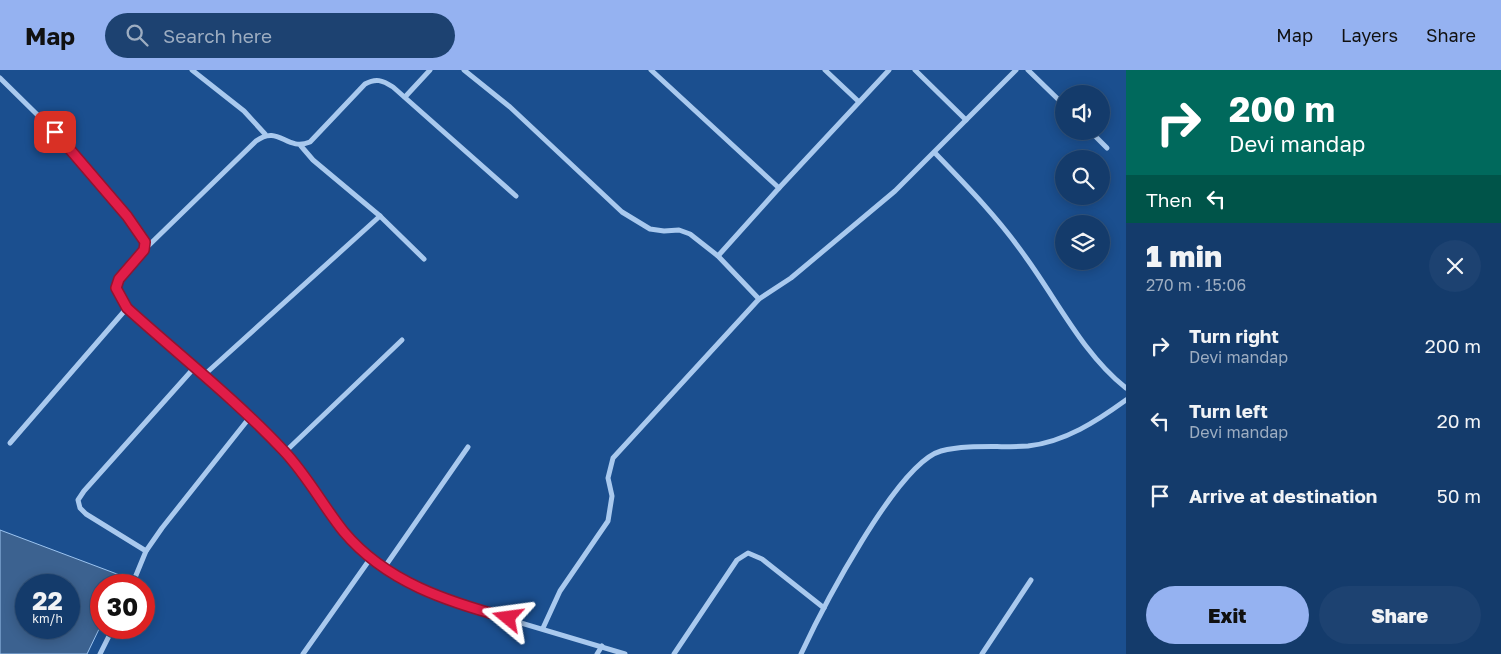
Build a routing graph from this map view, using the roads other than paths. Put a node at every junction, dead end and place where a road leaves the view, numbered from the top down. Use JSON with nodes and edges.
{"nodes":[{"id":1,"x":192,"y":70,"type":"edge"},
{"id":2,"x":430,"y":70,"type":"edge"},
{"id":3,"x":464,"y":70,"type":"edge"},
{"id":4,"x":651,"y":70,"type":"edge"},
{"id":5,"x":825,"y":70,"type":"edge"},
{"id":6,"x":889,"y":70,"type":"edge"},
{"id":7,"x":914,"y":70,"type":"edge"},
{"id":8,"x":1016,"y":70,"type":"edge"},
{"id":9,"x":1028,"y":70,"type":"edge"},
{"id":10,"x":0,"y":78,"type":"edge"},
{"id":11,"x":1055,"y":96,"type":"edge"},
{"id":12,"x":404,"y":97,"type":"junction"},
{"id":13,"x":858,"y":102,"type":"junction"},
{"id":14,"x":966,"y":120,"type":"junction"},
{"id":15,"x":265,"y":134,"type":"junction"},
{"id":16,"x":1099,"y":140,"type":"edge"},
{"id":17,"x":301,"y":146,"type":"junction"},
{"id":18,"x":1107,"y":148,"type":"dead end"},
{"id":19,"x":935,"y":153,"type":"junction"},
{"id":20,"x":779,"y":188,"type":"junction"},
{"id":21,"x":516,"y":196,"type":"dead end"},
{"id":22,"x":380,"y":216,"type":"junction"},
{"id":23,"x":144,"y":250,"type":"junction"},
{"id":24,"x":718,"y":256,"type":"junction"},
{"id":25,"x":424,"y":259,"type":"dead end"},
{"id":26,"x":759,"y":299,"type":"junction"},
{"id":27,"x":127,"y":308,"type":"junction"},
{"id":28,"x":402,"y":340,"type":"dead end"},
{"id":29,"x":194,"y":368,"type":"junction"},
{"id":30,"x":203,"y":376,"type":"junction"},
{"id":31,"x":1126,"y":388,"type":"edge"},
{"id":32,"x":1126,"y":400,"type":"edge"},
{"id":33,"x":250,"y":417,"type":"junction"},
{"id":34,"x":10,"y":443,"type":"dead end"},
{"id":35,"x":468,"y":447,"type":"dead end"},
{"id":36,"x":285,"y":452,"type":"junction"},
{"id":37,"x":146,"y":551,"type":"junction"},
{"id":38,"x":370,"y":558,"type":"junction"},
{"id":39,"x":384,"y":568,"type":"junction"},
{"id":40,"x":137,"y":574,"type":"edge"},
{"id":41,"x":1031,"y":580,"type":"dead end"},
{"id":42,"x":824,"y":608,"type":"junction"},
{"id":43,"x":543,"y":628,"type":"junction"},
{"id":44,"x":108,"y":639,"type":"edge"},
{"id":45,"x":602,"y":646,"type":"junction"},
{"id":46,"x":100,"y":654,"type":"edge"},
{"id":47,"x":303,"y":654,"type":"edge"},
{"id":48,"x":597,"y":654,"type":"edge"},
{"id":49,"x":625,"y":654,"type":"edge"},
{"id":50,"x":674,"y":654,"type":"edge"},
{"id":51,"x":801,"y":654,"type":"edge"},
{"id":52,"x":982,"y":654,"type":"edge"}],
"edges":[{"from":1,"to":15,"type":"street"},
{"from":2,"to":12,"type":"street"},
{"from":3,"to":24,"type":"street"},
{"from":4,"to":20,"type":"street"},
{"from":5,"to":13,"type":"street"},
{"from":6,"to":13,"type":"street"},
{"from":7,"to":14,"type":"street"},
{"from":8,"to":14,"type":"street"},
{"from":9,"to":11,"type":"street"},
{"from":10,"to":23,"type":"street"},
{"from":12,"to":17,"type":"street"},
{"from":12,"to":21,"type":"street"},
{"from":13,"to":20,"type":"street"},
{"from":14,"to":19,"type":"street"},
{"from":15,"to":17,"type":"street"},
{"from":15,"to":23,"type":"street"},
{"from":16,"to":18,"type":"street"},
{"from":17,"to":22,"type":"street"},
{"from":19,"to":26,"type":"street"},
{"from":19,"to":31,"type":"street"},
{"from":20,"to":24,"type":"street"},
{"from":22,"to":25,"type":"street"},
{"from":22,"to":30,"type":"street"},
{"from":23,"to":27,"type":"street"},
{"from":24,"to":26,"type":"street"},
{"from":26,"to":43,"type":"street"},
{"from":27,"to":29,"type":"street"},
{"from":27,"to":34,"type":"street"},
{"from":28,"to":36,"type":"street"},
{"from":29,"to":30,"type":"street"},
{"from":29,"to":37,"type":"street"},
{"from":30,"to":33,"type":"street"},
{"from":32,"to":42,"type":"street"},
{"from":33,"to":36,"type":"street"},
{"from":33,"to":37,"type":"street"},
{"from":35,"to":39,"type":"street"},
{"from":36,"to":38,"type":"street"},
{"from":37,"to":40,"type":"street"},
{"from":38,"to":39,"type":"street"},
{"from":38,"to":47,"type":"street"},
{"from":39,"to":43,"type":"street"},
{"from":41,"to":52,"type":"street"},
{"from":42,"to":50,"type":"street"},
{"from":42,"to":51,"type":"street"},
{"from":43,"to":45,"type":"street"},
{"from":44,"to":46,"type":"street"},
{"from":45,"to":48,"type":"street"},
{"from":45,"to":49,"type":"street"}]}
